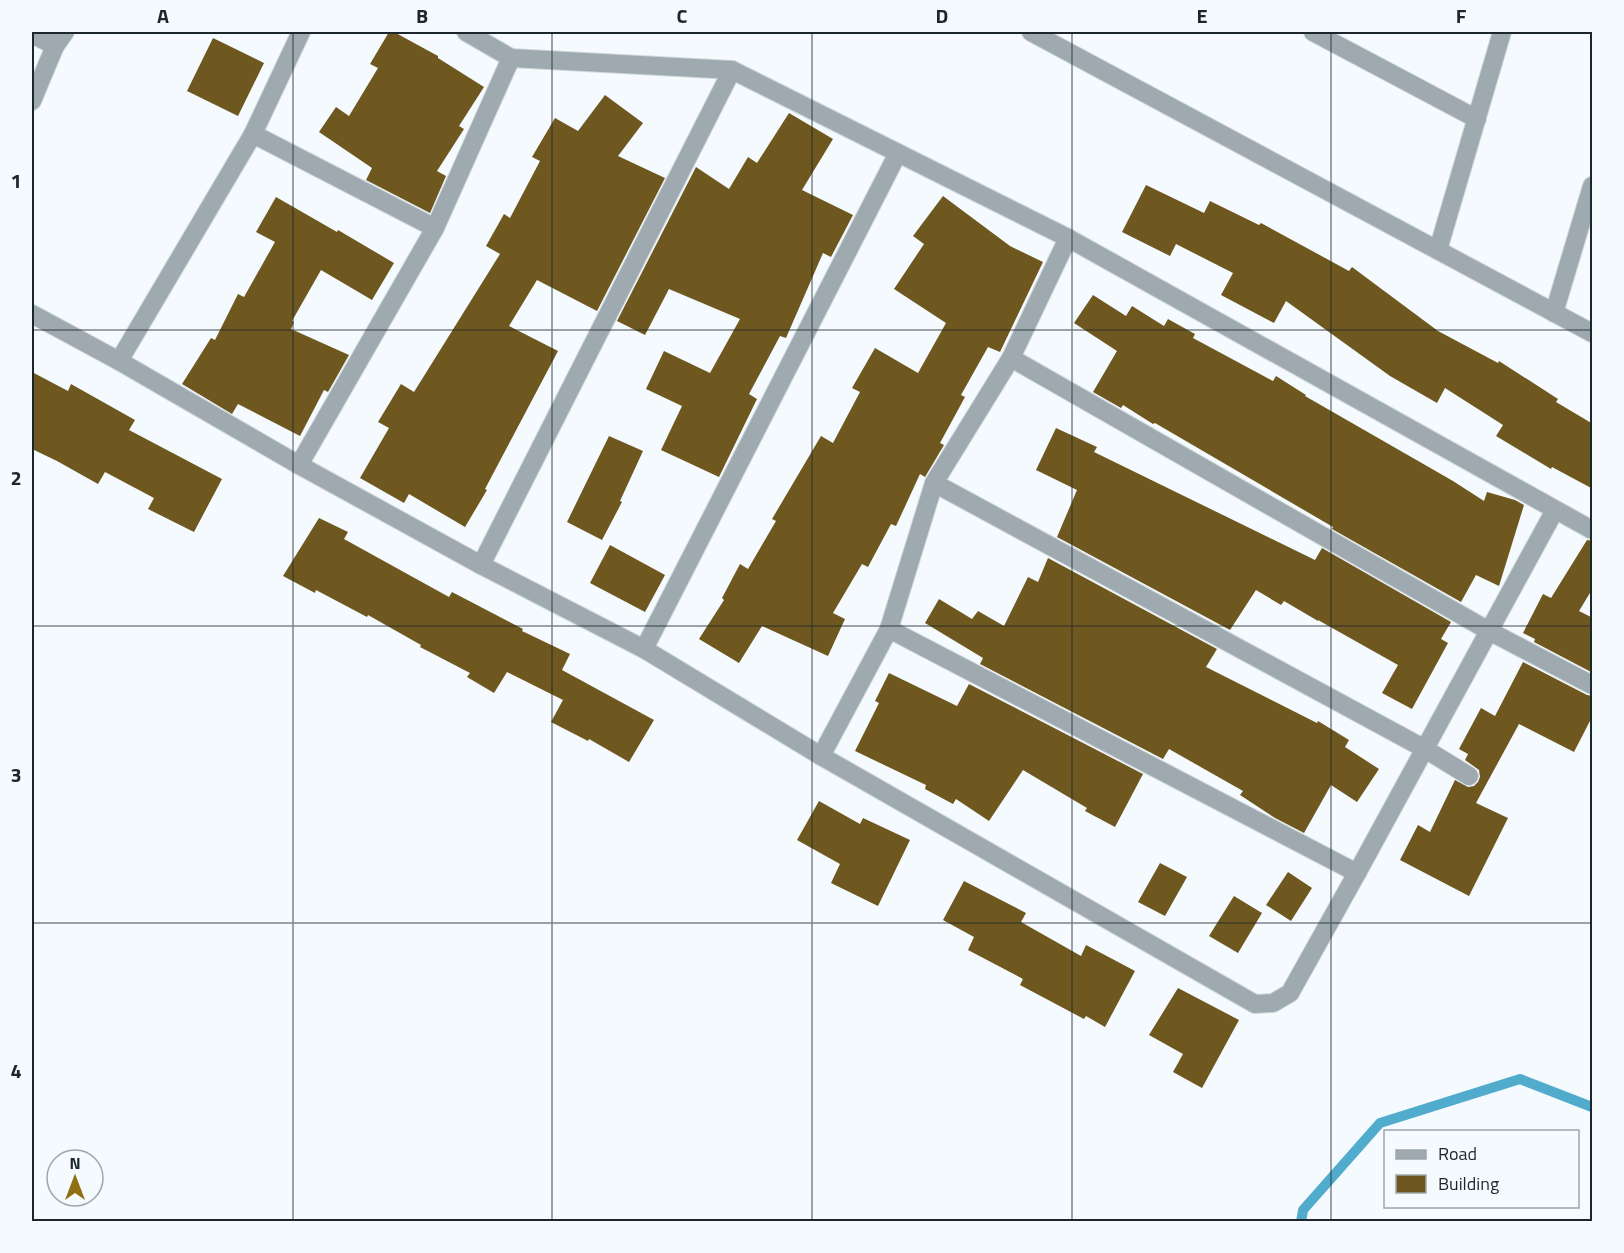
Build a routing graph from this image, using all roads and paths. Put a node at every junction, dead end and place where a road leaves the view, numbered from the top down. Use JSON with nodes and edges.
{"nodes":[{"id":1,"x":301,"y":32,"type":"edge"},
{"id":2,"x":466,"y":32,"type":"edge"},
{"id":3,"x":1032,"y":32,"type":"edge"},
{"id":4,"x":1313,"y":32,"type":"edge"},
{"id":5,"x":1502,"y":32,"type":"edge"},
{"id":6,"x":32,"y":34,"type":"edge"},
{"id":7,"x":60,"y":39,"type":"edge"},
{"id":8,"x":511,"y":58,"type":"junction"},
{"id":9,"x":732,"y":70,"type":"junction"},
{"id":10,"x":32,"y":101,"type":"edge"},
{"id":11,"x":1477,"y":119,"type":"junction"},
{"id":12,"x":253,"y":134,"type":"junction"},
{"id":13,"x":898,"y":153,"type":"junction"},
{"id":14,"x":1593,"y":186,"type":"edge"},
{"id":15,"x":435,"y":228,"type":"junction"},
{"id":16,"x":1068,"y":238,"type":"junction"},
{"id":17,"x":1438,"y":249,"type":"junction"},
{"id":18,"x":1554,"y":313,"type":"junction"},
{"id":19,"x":32,"y":314,"type":"edge"},
{"id":20,"x":1593,"y":333,"type":"edge"},
{"id":21,"x":1011,"y":358,"type":"junction"},
{"id":22,"x":119,"y":361,"type":"junction"},
{"id":23,"x":299,"y":465,"type":"junction"},
{"id":24,"x":934,"y":483,"type":"junction"},
{"id":25,"x":1556,"y":510,"type":"junction"},
{"id":26,"x":1593,"y":530,"type":"edge"},
{"id":27,"x":481,"y":565,"type":"junction"},
{"id":28,"x":889,"y":628,"type":"junction"},
{"id":29,"x":1489,"y":631,"type":"junction"},
{"id":30,"x":644,"y":649,"type":"junction"},
{"id":31,"x":1593,"y":685,"type":"edge"},
{"id":32,"x":1425,"y":749,"type":"junction"},
{"id":33,"x":821,"y":756,"type":"junction"},
{"id":34,"x":1469,"y":776,"type":"dead end"},
{"id":35,"x":1357,"y":873,"type":"junction"}],
"edges":[{"from":1,"to":12,"type":"street"},
{"from":2,"to":8,"type":"street"},
{"from":3,"to":17,"type":"street"},
{"from":4,"to":11,"type":"street"},
{"from":5,"to":11,"type":"street"},
{"from":6,"to":7,"type":"street"},
{"from":7,"to":10,"type":"street"},
{"from":8,"to":9,"type":"street"},
{"from":8,"to":15,"type":"street"},
{"from":9,"to":13,"type":"street"},
{"from":9,"to":27,"type":"street"},
{"from":11,"to":17,"type":"street"},
{"from":12,"to":15,"type":"street"},
{"from":12,"to":22,"type":"street"},
{"from":13,"to":16,"type":"street"},
{"from":13,"to":30,"type":"street"},
{"from":14,"to":18,"type":"street"},
{"from":15,"to":23,"type":"street"},
{"from":16,"to":21,"type":"street"},
{"from":16,"to":25,"type":"street"},
{"from":17,"to":18,"type":"street"},
{"from":18,"to":20,"type":"street"},
{"from":19,"to":22,"type":"street"},
{"from":21,"to":24,"type":"street"},
{"from":21,"to":29,"type":"street"},
{"from":22,"to":23,"type":"street"},
{"from":23,"to":27,"type":"street"},
{"from":24,"to":28,"type":"street"},
{"from":24,"to":32,"type":"street"},
{"from":25,"to":26,"type":"street"},
{"from":25,"to":29,"type":"street"},
{"from":27,"to":30,"type":"street"},
{"from":28,"to":33,"type":"street"},
{"from":28,"to":35,"type":"street"},
{"from":29,"to":31,"type":"street"},
{"from":29,"to":32,"type":"street"},
{"from":30,"to":33,"type":"street"},
{"from":32,"to":34,"type":"street"},
{"from":32,"to":35,"type":"street"},
{"from":33,"to":35,"type":"street"}]}
